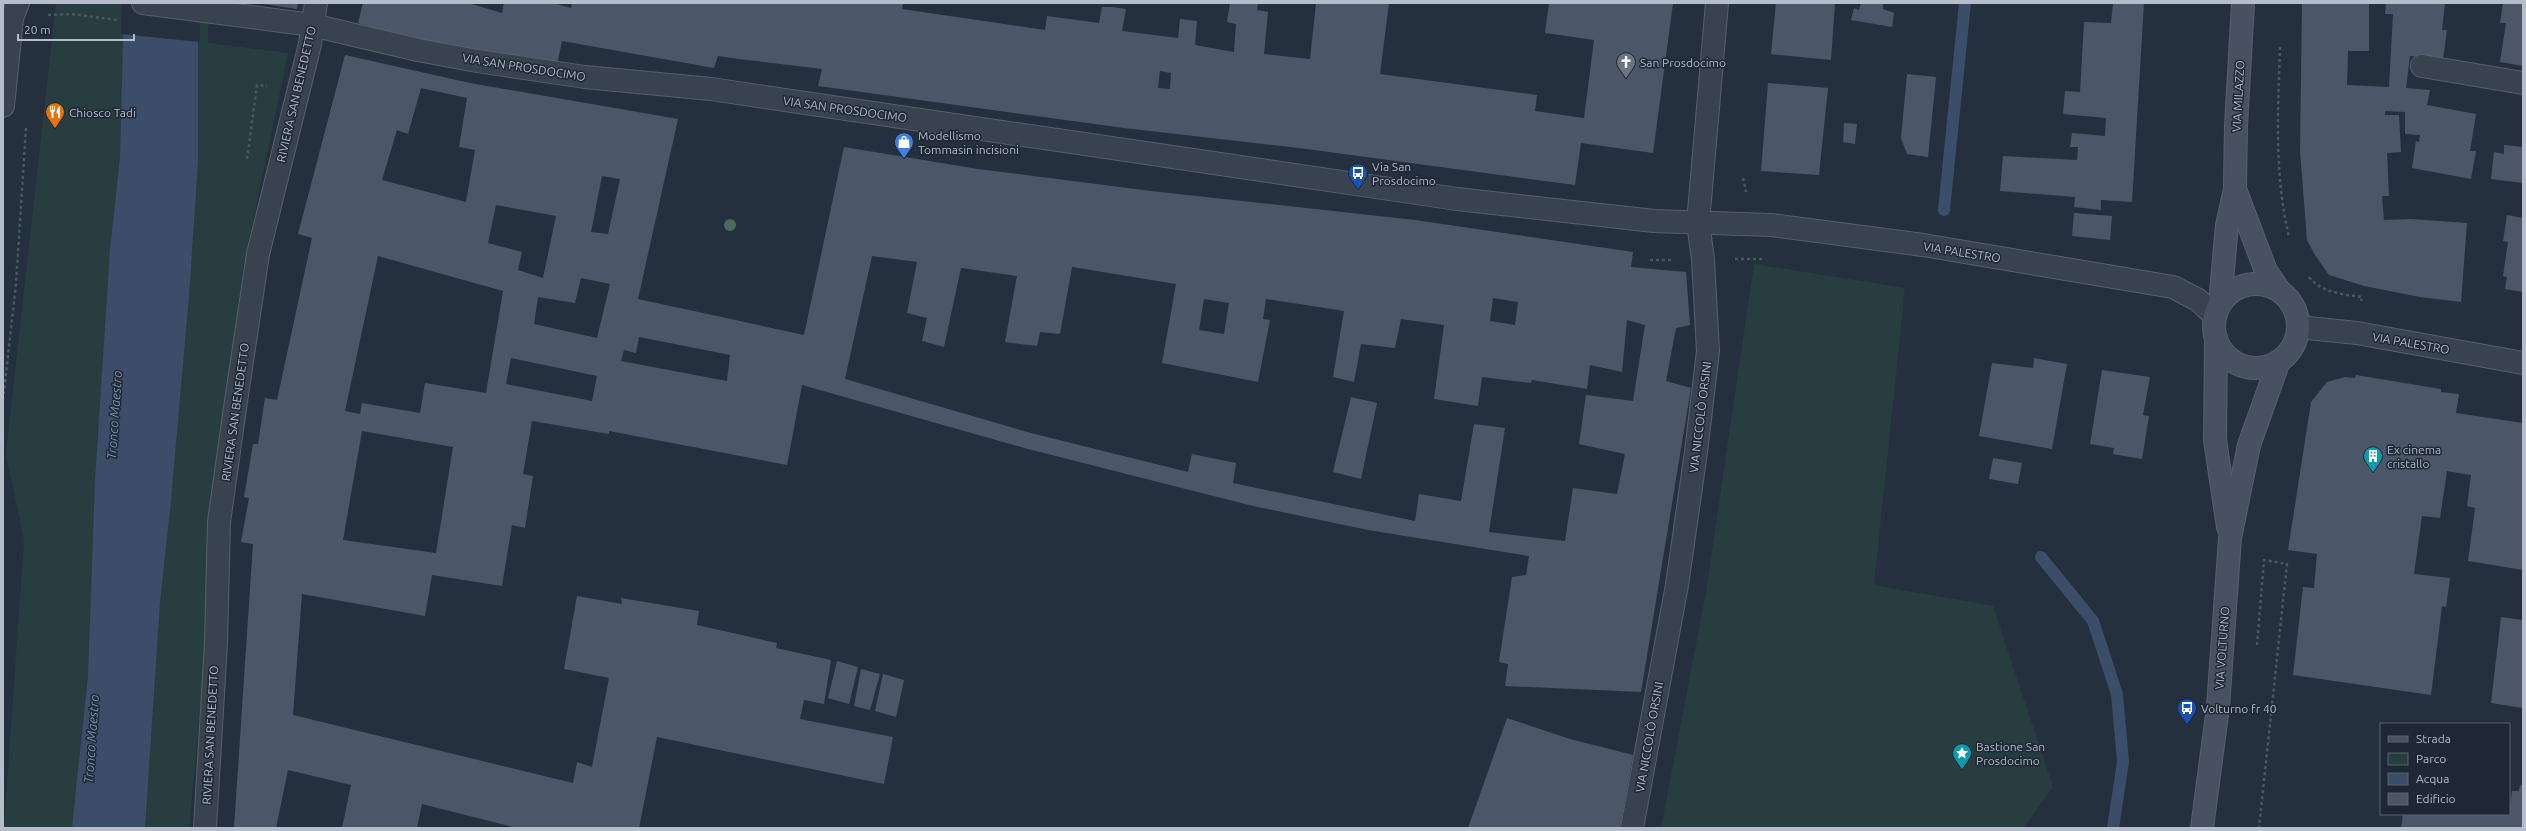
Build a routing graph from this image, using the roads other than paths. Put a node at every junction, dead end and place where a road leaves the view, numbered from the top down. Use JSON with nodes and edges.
{"nodes":[{"id":1,"x":18,"y":3,"type":"edge"},
{"id":2,"x":144,"y":3,"type":"edge"},
{"id":3,"x":316,"y":3,"type":"edge"},
{"id":4,"x":1718,"y":3,"type":"edge"},
{"id":5,"x":2243,"y":3,"type":"edge"},
{"id":6,"x":312,"y":25,"type":"junction"},
{"id":7,"x":2422,"y":66,"type":"dead end"},
{"id":8,"x":2523,"y":83,"type":"edge"},
{"id":9,"x":3,"y":106,"type":"edge"},
{"id":10,"x":2235,"y":189,"type":"junction"},
{"id":11,"x":1698,"y":223,"type":"junction"},
{"id":12,"x":2280,"y":290,"type":"junction"},
{"id":13,"x":2218,"y":310,"type":"junction"},
{"id":14,"x":2298,"y":326,"type":"junction"},
{"id":15,"x":2216,"y":338,"type":"junction"},
{"id":16,"x":2279,"y":361,"type":"junction"},
{"id":17,"x":2523,"y":363,"type":"edge"},
{"id":18,"x":2230,"y":538,"type":"junction"},
{"id":19,"x":205,"y":828,"type":"edge"},
{"id":20,"x":1632,"y":828,"type":"edge"},
{"id":21,"x":2202,"y":828,"type":"edge"}],
"edges":[{"from":1,"to":9,"type":"street"},
{"from":2,"to":6,"type":"street","name":"VIA SAN PROSDOCIMO"},
{"from":3,"to":6,"type":"street","name":"RIVIERA SAN BENEDETTO"},
{"from":4,"to":11,"type":"street","name":"VIA NICCOLÒ ORSINI"},
{"from":5,"to":10,"type":"main road","name":"VIA MILAZZO"},
{"from":6,"to":11,"type":"street","name":"VIA SAN PROSDOCIMO"},
{"from":6,"to":19,"type":"street","name":"RIVIERA SAN BENEDETTO"},
{"from":7,"to":8,"type":"street"},
{"from":10,"to":12,"type":"main road","name":"VIA MILAZZO"},
{"from":10,"to":13,"type":"main road","name":"VIA MILAZZO"},
{"from":11,"to":13,"type":"street","name":"VIA PALESTRO"},
{"from":11,"to":20,"type":"street","name":"VIA NICCOLÒ ORSINI"},
{"from":12,"to":13,"type":"main road"},
{"from":12,"to":14,"type":"main road"},
{"from":13,"to":15,"type":"main road"},
{"from":14,"to":16,"type":"main road"},
{"from":14,"to":17,"type":"street","name":"VIA PALESTRO"},
{"from":15,"to":16,"type":"main road"},
{"from":15,"to":18,"type":"main road","name":"VIA VOLTURNO"},
{"from":16,"to":18,"type":"main road","name":"VIA VOLTURNO"},
{"from":18,"to":21,"type":"main road","name":"VIA VOLTURNO"}]}
